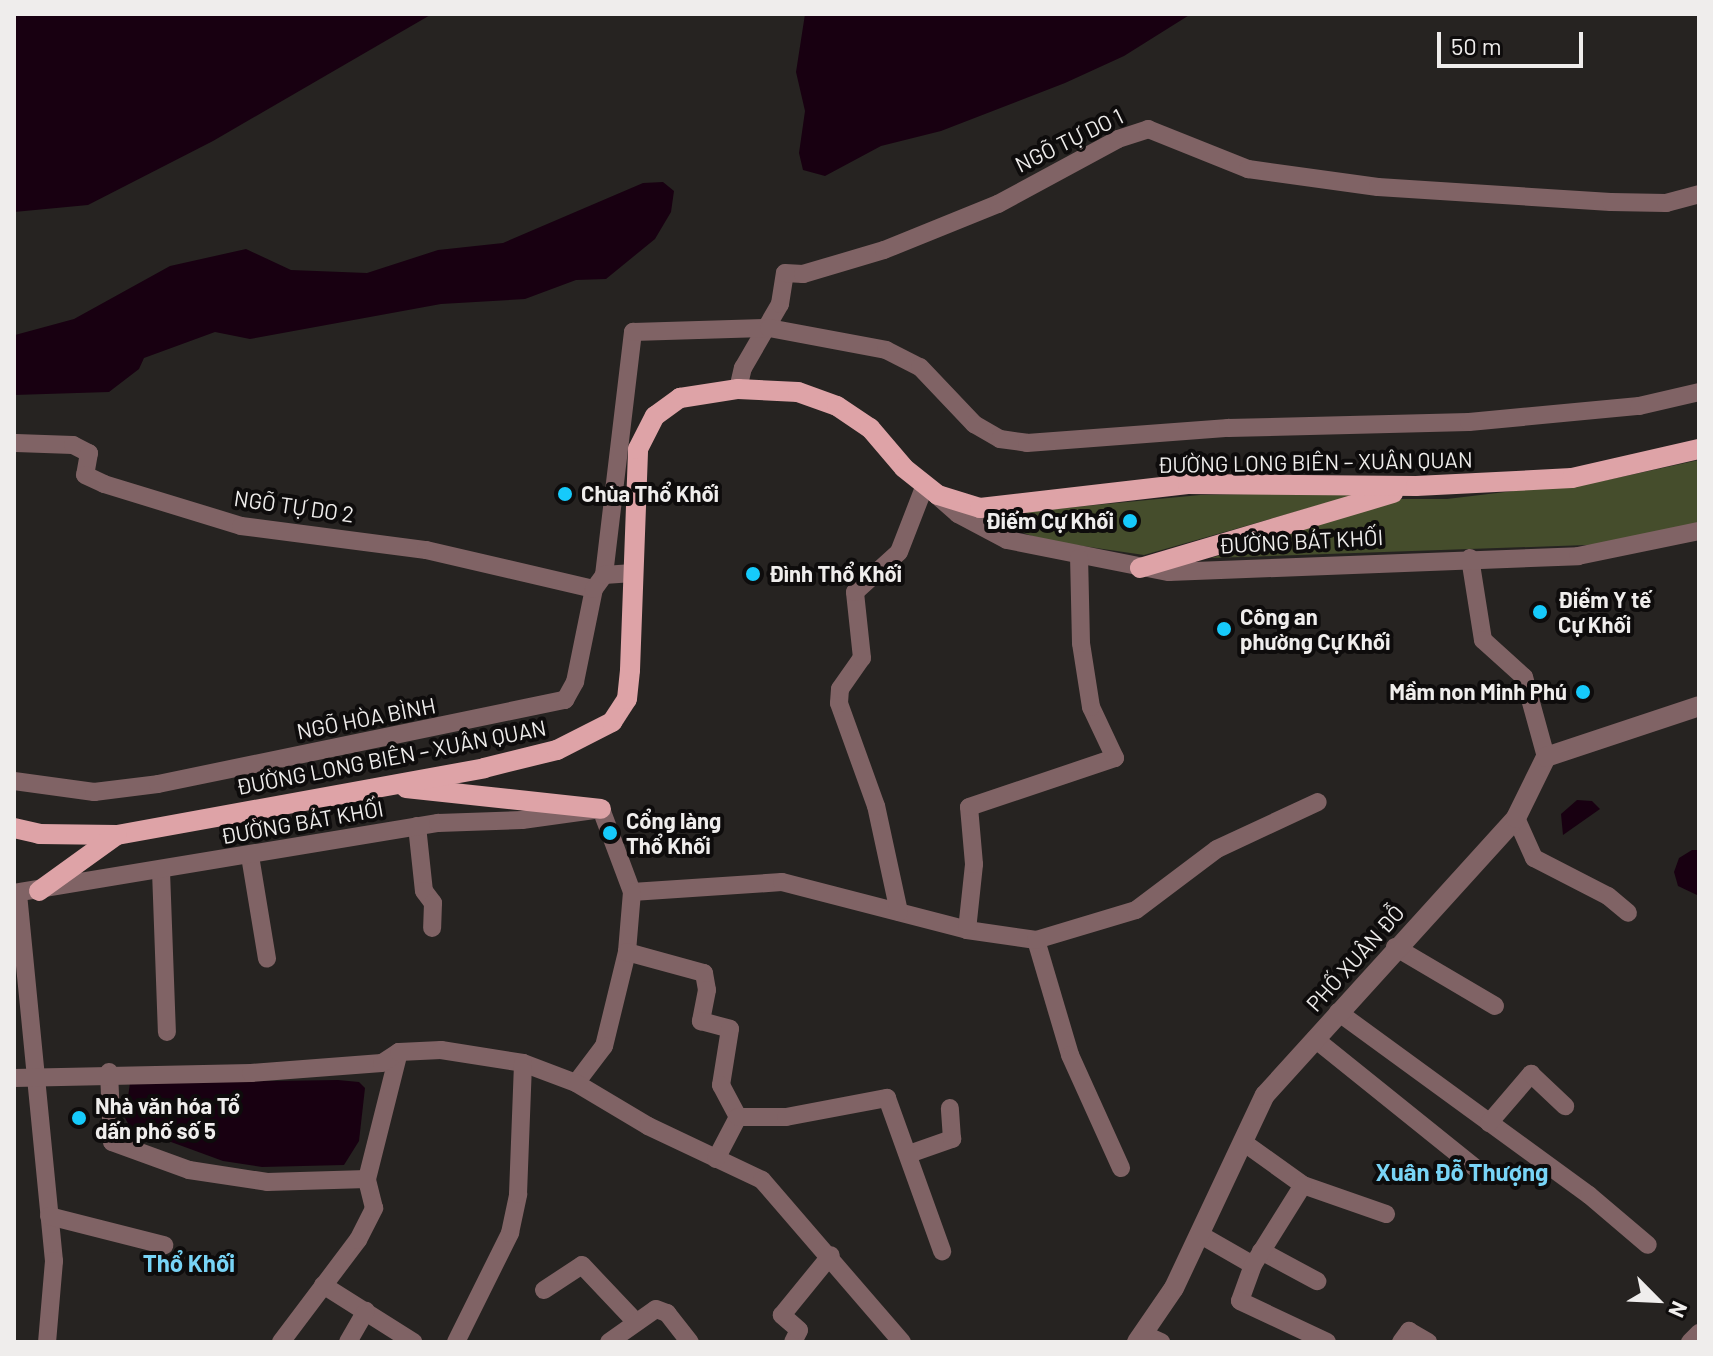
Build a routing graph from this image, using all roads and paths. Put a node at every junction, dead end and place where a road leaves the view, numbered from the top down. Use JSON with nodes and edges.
{"nodes":[{"id":1,"x":1699,"y":194,"type":"edge"},
{"id":2,"x":769,"y":328,"type":"junction"},
{"id":3,"x":738,"y":389,"type":"junction"},
{"id":4,"x":1699,"y":392,"type":"edge"},
{"id":5,"x":16,"y":443,"type":"dead end"},
{"id":6,"x":1699,"y":449,"type":"edge"},
{"id":7,"x":925,"y":485,"type":"junction"},
{"id":8,"x":1416,"y":486,"type":"junction"},
{"id":9,"x":1699,"y":531,"type":"edge"},
{"id":10,"x":1079,"y":558,"type":"junction"},
{"id":11,"x":1470,"y":558,"type":"junction"},
{"id":12,"x":1140,"y":568,"type":"junction"},
{"id":13,"x":633,"y":573,"type":"junction"},
{"id":14,"x":599,"y":582,"type":"junction"},
{"id":15,"x":1699,"y":706,"type":"edge"},
{"id":16,"x":1546,"y":757,"type":"junction"},
{"id":17,"x":14,"y":781,"type":"edge"},
{"id":18,"x":382,"y":785,"type":"junction"},
{"id":19,"x":1318,"y":802,"type":"dead end"},
{"id":20,"x":601,"y":809,"type":"junction"},
{"id":21,"x":1516,"y":818,"type":"junction"},
{"id":22,"x":417,"y":826,"type":"junction"},
{"id":23,"x":14,"y":828,"type":"edge"},
{"id":24,"x":117,"y":835,"type":"junction"},
{"id":25,"x":250,"y":856,"type":"junction"},
{"id":26,"x":161,"y":871,"type":"junction"},
{"id":27,"x":39,"y":891,"type":"junction"},
{"id":28,"x":632,"y":892,"type":"junction"},
{"id":29,"x":16,"y":894,"type":"edge"},
{"id":30,"x":899,"y":912,"type":"junction"},
{"id":31,"x":1628,"y":913,"type":"dead end"},
{"id":32,"x":432,"y":928,"type":"dead end"},
{"id":33,"x":967,"y":930,"type":"junction"},
{"id":34,"x":1036,"y":940,"type":"junction"},
{"id":35,"x":1395,"y":947,"type":"junction"},
{"id":36,"x":627,"y":952,"type":"junction"},
{"id":37,"x":267,"y":959,"type":"dead end"},
{"id":38,"x":1495,"y":1006,"type":"dead end"},
{"id":39,"x":1338,"y":1012,"type":"junction"},
{"id":40,"x":167,"y":1032,"type":"dead end"},
{"id":41,"x":1315,"y":1039,"type":"junction"},
{"id":42,"x":399,"y":1052,"type":"junction"},
{"id":43,"x":523,"y":1063,"type":"junction"},
{"id":44,"x":109,"y":1072,"type":"junction"},
{"id":45,"x":34,"y":1074,"type":"junction"},
{"id":46,"x":14,"y":1078,"type":"edge"},
{"id":47,"x":576,"y":1083,"type":"junction"},
{"id":48,"x":1565,"y":1106,"type":"dead end"},
{"id":49,"x":950,"y":1108,"type":"dead end"},
{"id":50,"x":738,"y":1117,"type":"junction"},
{"id":51,"x":1489,"y":1123,"type":"junction"},
{"id":52,"x":1243,"y":1142,"type":"junction"},
{"id":53,"x":909,"y":1154,"type":"junction"},
{"id":54,"x":716,"y":1159,"type":"junction"},
{"id":55,"x":1121,"y":1168,"type":"dead end"},
{"id":56,"x":1484,"y":1175,"type":"dead end"},
{"id":57,"x":367,"y":1179,"type":"junction"},
{"id":58,"x":1303,"y":1185,"type":"junction"},
{"id":59,"x":1386,"y":1214,"type":"dead end"},
{"id":60,"x":49,"y":1216,"type":"junction"},
{"id":61,"x":1199,"y":1234,"type":"junction"},
{"id":62,"x":164,"y":1245,"type":"dead end"},
{"id":63,"x":1648,"y":1245,"type":"dead end"},
{"id":64,"x":942,"y":1251,"type":"dead end"},
{"id":65,"x":831,"y":1255,"type":"junction"},
{"id":66,"x":1257,"y":1258,"type":"junction"},
{"id":67,"x":1317,"y":1281,"type":"dead end"},
{"id":68,"x":323,"y":1285,"type":"junction"},
{"id":69,"x":544,"y":1290,"type":"dead end"},
{"id":70,"x":366,"y":1311,"type":"junction"},
{"id":71,"x":634,"y":1320,"type":"junction"},
{"id":72,"x":1699,"y":1333,"type":"edge"},
{"id":73,"x":1147,"y":1339,"type":"edge"},
{"id":74,"x":47,"y":1342,"type":"edge"},
{"id":75,"x":281,"y":1342,"type":"edge"},
{"id":76,"x":348,"y":1342,"type":"edge"},
{"id":77,"x":413,"y":1342,"type":"edge"},
{"id":78,"x":456,"y":1342,"type":"edge"},
{"id":79,"x":609,"y":1342,"type":"edge"},
{"id":80,"x":690,"y":1342,"type":"edge"},
{"id":81,"x":793,"y":1342,"type":"edge"},
{"id":82,"x":902,"y":1342,"type":"edge"},
{"id":83,"x":1327,"y":1342,"type":"edge"},
{"id":84,"x":1401,"y":1342,"type":"edge"},
{"id":85,"x":1428,"y":1342,"type":"edge"},
{"id":86,"x":1690,"y":1342,"type":"edge"}],
"edges":[{"from":1,"to":2,"type":"street","name":"NGÕ TỰ DO 1"},
{"from":2,"to":3,"type":"street","name":"NGÕ TỰ DO 1"},
{"from":2,"to":4,"type":"street"},
{"from":2,"to":14,"type":"street","name":"NGÕ HÒA BÌNH"},
{"from":3,"to":7,"type":"main road","name":"ĐƯỜNG LONG BIÊN – XUÂN QUAN"},
{"from":3,"to":13,"type":"main road","name":"ĐƯỜNG LONG BIÊN – XUÂN QUAN"},
{"from":5,"to":14,"type":"street","name":"NGÕ TỰ DO 2"},
{"from":6,"to":8,"type":"main road","name":"ĐƯỜNG LONG BIÊN – XUÂN QUAN"},
{"from":7,"to":8,"type":"main road","name":"ĐƯỜNG LONG BIÊN – XUÂN QUAN"},
{"from":7,"to":10,"type":"street","name":"ĐƯỜNG BÁT KHỐI"},
{"from":7,"to":30,"type":"street"},
{"from":8,"to":12,"type":"main road"},
{"from":9,"to":11,"type":"street","name":"ĐƯỜNG BÁT KHỐI"},
{"from":10,"to":12,"type":"street","name":"ĐƯỜNG BÁT KHỐI"},
{"from":10,"to":33,"type":"street"},
{"from":11,"to":12,"type":"street","name":"ĐƯỜNG BÁT KHỐI"},
{"from":11,"to":16,"type":"street"},
{"from":13,"to":14,"type":"street"},
{"from":13,"to":18,"type":"main road","name":"ĐƯỜNG LONG BIÊN – XUÂN QUAN"},
{"from":14,"to":17,"type":"street","name":"NGÕ HÒA BÌNH"},
{"from":15,"to":16,"type":"street"},
{"from":16,"to":21,"type":"street","name":"PHỐ XUÂN ĐỖ"},
{"from":18,"to":20,"type":"main road"},
{"from":18,"to":24,"type":"main road","name":"ĐƯỜNG LONG BIÊN – XUÂN QUAN"},
{"from":19,"to":34,"type":"street"},
{"from":20,"to":22,"type":"street","name":"ĐƯỜNG BÁT KHỐI"},
{"from":20,"to":28,"type":"street"},
{"from":21,"to":31,"type":"street"},
{"from":21,"to":35,"type":"street","name":"PHỐ XUÂN ĐỖ"},
{"from":22,"to":25,"type":"street","name":"ĐƯỜNG BÁT KHỐI"},
{"from":22,"to":32,"type":"street"},
{"from":23,"to":24,"type":"main road","name":"ĐƯỜNG LONG BIÊN – XUÂN QUAN"},
{"from":24,"to":27,"type":"main road"},
{"from":25,"to":26,"type":"street","name":"ĐƯỜNG BÁT KHỐI"},
{"from":25,"to":37,"type":"street"},
{"from":26,"to":27,"type":"street","name":"ĐƯỜNG BÁT KHỐI"},
{"from":26,"to":40,"type":"street"},
{"from":27,"to":29,"type":"street","name":"ĐƯỜNG BÁT KHỐI"},
{"from":28,"to":30,"type":"street"},
{"from":28,"to":36,"type":"street"},
{"from":29,"to":45,"type":"street"},
{"from":30,"to":33,"type":"street"},
{"from":33,"to":34,"type":"street"},
{"from":34,"to":55,"type":"street"},
{"from":35,"to":38,"type":"street"},
{"from":35,"to":39,"type":"street","name":"PHỐ XUÂN ĐỖ"},
{"from":36,"to":47,"type":"street"},
{"from":36,"to":50,"type":"street"},
{"from":39,"to":41,"type":"street","name":"PHỐ XUÂN ĐỖ"},
{"from":39,"to":51,"type":"street"},
{"from":41,"to":52,"type":"street","name":"PHỐ XUÂN ĐỖ"},
{"from":41,"to":56,"type":"street"},
{"from":42,"to":43,"type":"street"},
{"from":42,"to":44,"type":"street"},
{"from":42,"to":57,"type":"street"},
{"from":43,"to":47,"type":"street"},
{"from":43,"to":78,"type":"street"},
{"from":44,"to":45,"type":"street"},
{"from":44,"to":57,"type":"street"},
{"from":45,"to":46,"type":"street"},
{"from":45,"to":60,"type":"street"},
{"from":47,"to":54,"type":"street"},
{"from":48,"to":51,"type":"street"},
{"from":49,"to":53,"type":"street"},
{"from":50,"to":53,"type":"street"},
{"from":50,"to":54,"type":"street"},
{"from":51,"to":63,"type":"street"},
{"from":52,"to":58,"type":"street"},
{"from":52,"to":61,"type":"street","name":"PHỐ XUÂN ĐỖ"},
{"from":53,"to":64,"type":"street"},
{"from":54,"to":65,"type":"street"},
{"from":57,"to":68,"type":"street"},
{"from":58,"to":59,"type":"street"},
{"from":58,"to":66,"type":"street"},
{"from":60,"to":62,"type":"street"},
{"from":60,"to":74,"type":"street"},
{"from":61,"to":66,"type":"street"},
{"from":61,"to":73,"type":"street","name":"PHỐ XUÂN ĐỖ"},
{"from":65,"to":81,"type":"street"},
{"from":65,"to":82,"type":"street"},
{"from":66,"to":67,"type":"street"},
{"from":66,"to":83,"type":"street"},
{"from":68,"to":70,"type":"street"},
{"from":68,"to":75,"type":"street"},
{"from":69,"to":71,"type":"street"},
{"from":70,"to":76,"type":"street"},
{"from":70,"to":77,"type":"street"},
{"from":71,"to":79,"type":"street"},
{"from":71,"to":80,"type":"street"},
{"from":72,"to":86,"type":"street"},
{"from":84,"to":85,"type":"street"}]}
